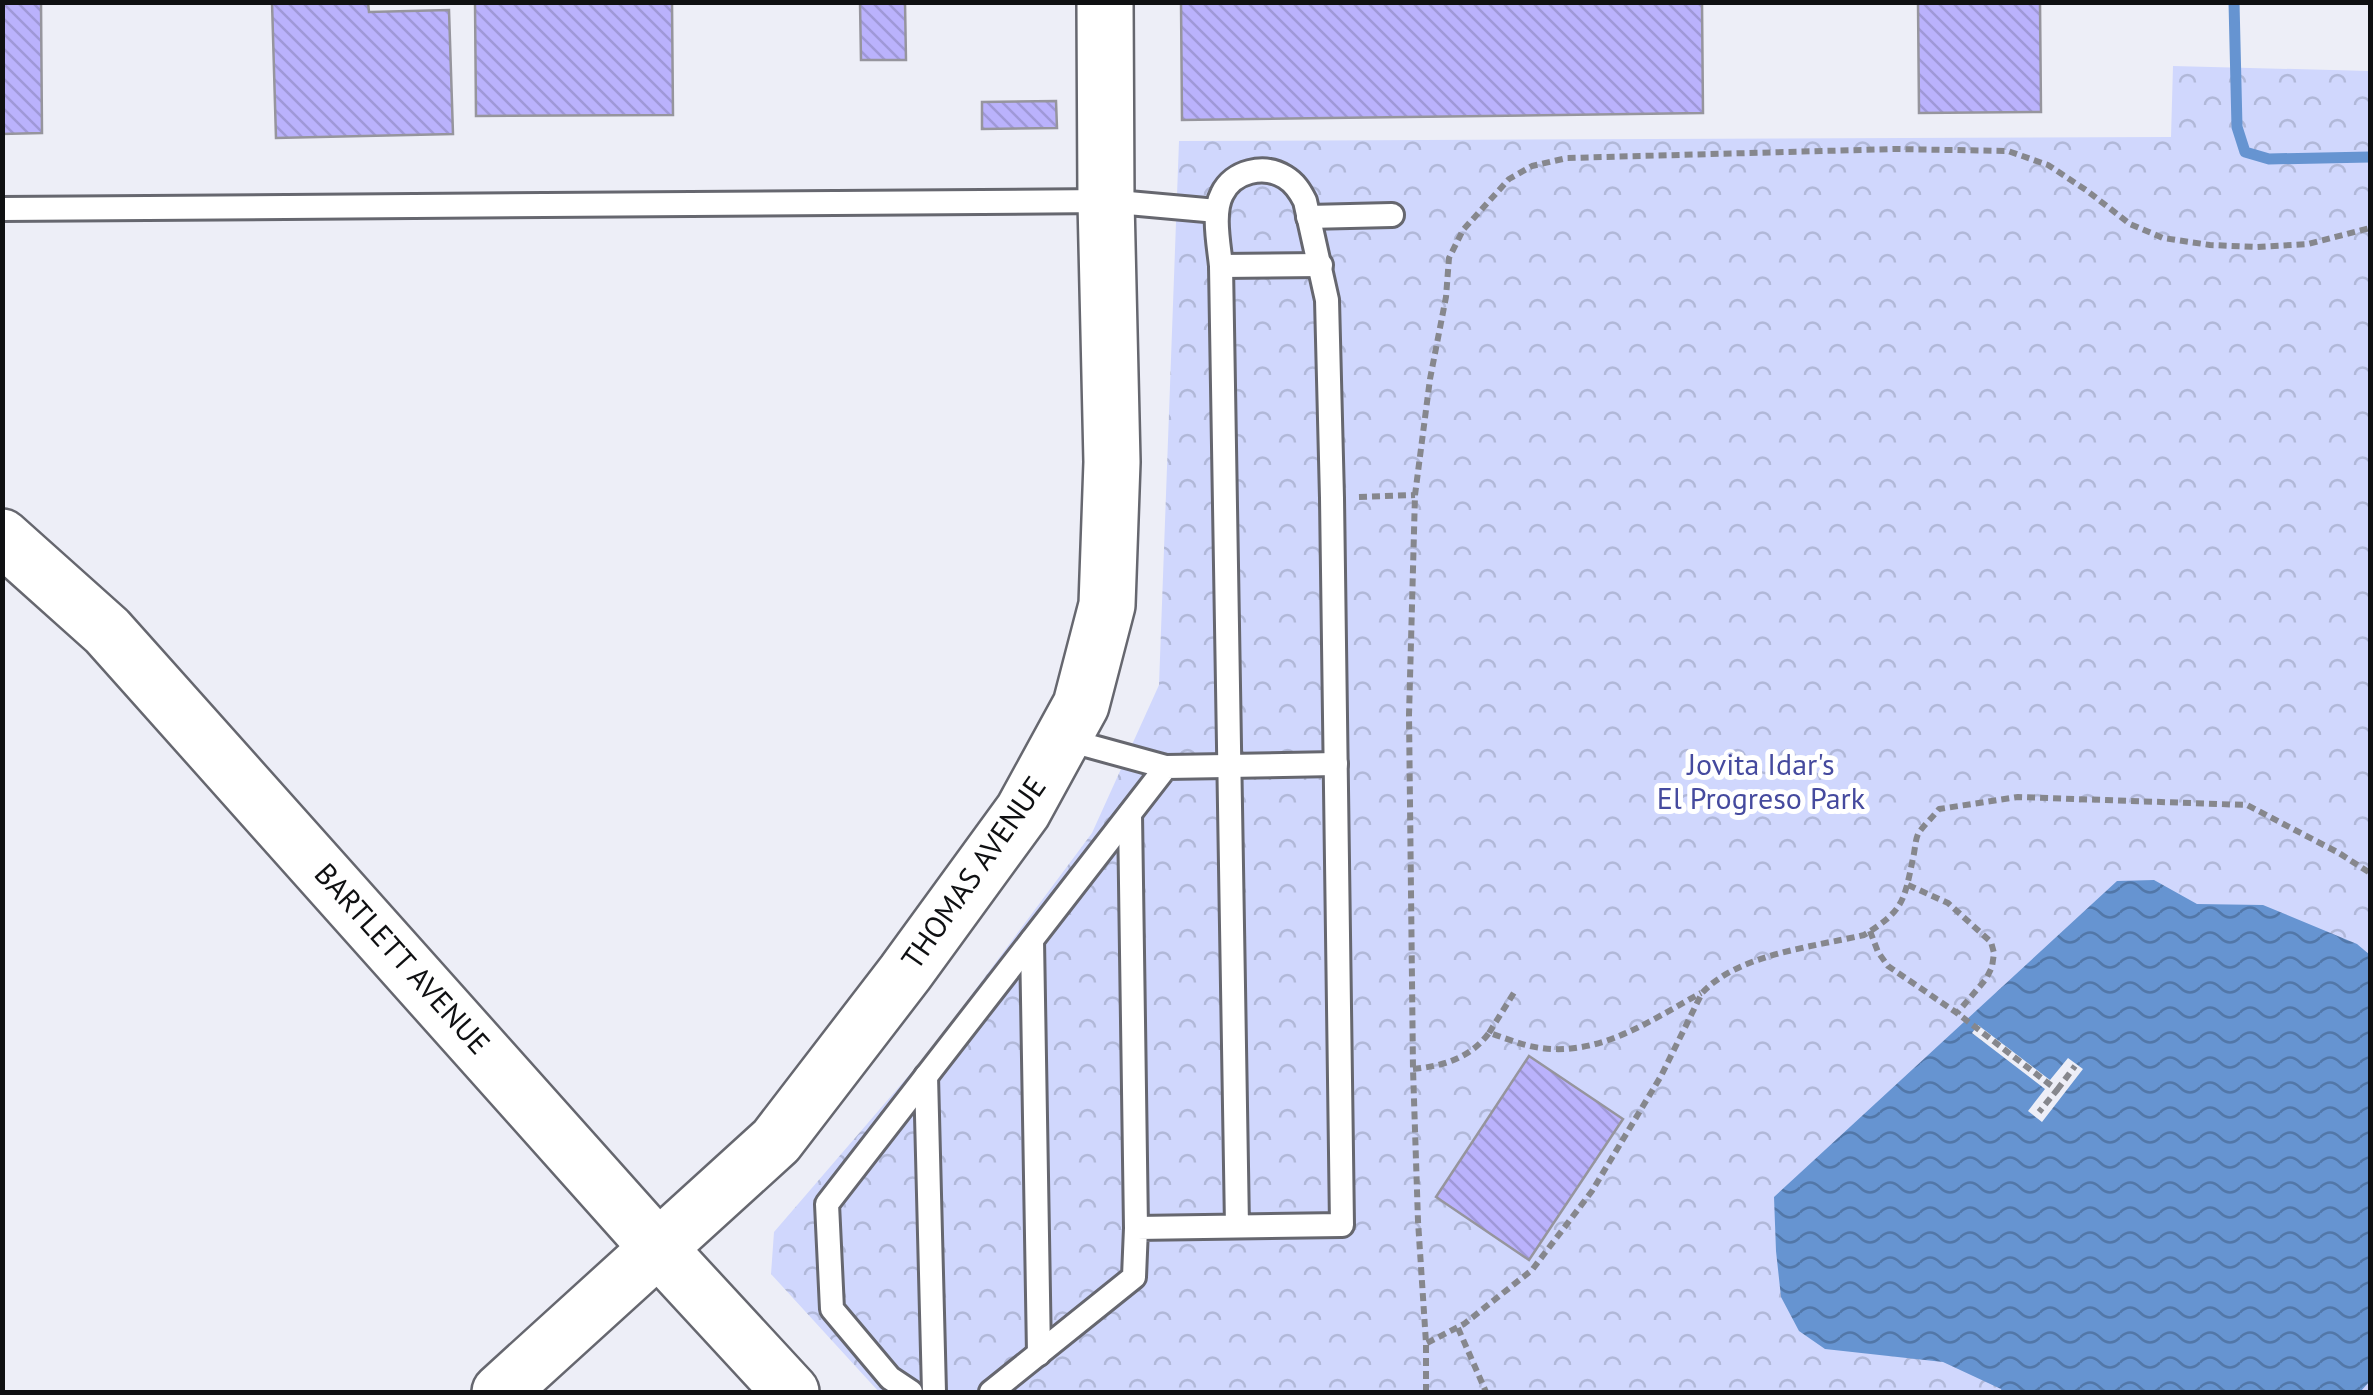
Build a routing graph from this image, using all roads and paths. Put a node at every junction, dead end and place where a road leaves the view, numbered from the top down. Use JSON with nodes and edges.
{"nodes":[{"id":1,"x":1106,"y":2,"type":"edge"},
{"id":2,"x":1106,"y":202,"type":"junction"},
{"id":3,"x":2,"y":208,"type":"edge"},
{"id":4,"x":1217,"y":211,"type":"junction"},
{"id":5,"x":1392,"y":215,"type":"dead end"},
{"id":6,"x":1308,"y":216,"type":"junction"},
{"id":7,"x":2370,"y":228,"type":"edge"},
{"id":8,"x":1221,"y":266,"type":"junction"},
{"id":9,"x":1321,"y":266,"type":"junction"},
{"id":10,"x":1415,"y":495,"type":"junction"},
{"id":11,"x":1332,"y":498,"type":"junction"},
{"id":12,"x":2,"y":537,"type":"edge"},
{"id":13,"x":1062,"y":739,"type":"junction"},
{"id":14,"x":1336,"y":764,"type":"junction"},
{"id":15,"x":1229,"y":766,"type":"junction"},
{"id":16,"x":1166,"y":767,"type":"junction"},
{"id":17,"x":1130,"y":814,"type":"junction"},
{"id":18,"x":2370,"y":873,"type":"edge"},
{"id":19,"x":1908,"y":885,"type":"junction"},
{"id":20,"x":1870,"y":932,"type":"junction"},
{"id":21,"x":1032,"y":940,"type":"junction"},
{"id":22,"x":1516,"y":991,"type":"dead end"},
{"id":23,"x":1702,"y":993,"type":"junction"},
{"id":24,"x":1957,"y":1013,"type":"junction"},
{"id":25,"x":1488,"y":1032,"type":"junction"},
{"id":26,"x":2076,"y":1066,"type":"dead end"},
{"id":27,"x":1413,"y":1069,"type":"junction"},
{"id":28,"x":926,"y":1076,"type":"junction"},
{"id":29,"x":2057,"y":1090,"type":"junction"},
{"id":30,"x":2039,"y":1112,"type":"dead end"},
{"id":31,"x":1237,"y":1226,"type":"junction"},
{"id":32,"x":1136,"y":1228,"type":"junction"},
{"id":33,"x":658,"y":1248,"type":"junction"},
{"id":34,"x":1458,"y":1328,"type":"junction"},
{"id":35,"x":1426,"y":1343,"type":"junction"},
{"id":36,"x":1039,"y":1354,"type":"junction"},
{"id":37,"x":500,"y":1392,"type":"edge"},
{"id":38,"x":791,"y":1392,"type":"edge"},
{"id":39,"x":911,"y":1392,"type":"edge"},
{"id":40,"x":934,"y":1392,"type":"edge"},
{"id":41,"x":991,"y":1392,"type":"edge"},
{"id":42,"x":1426,"y":1392,"type":"edge"},
{"id":43,"x":1486,"y":1392,"type":"edge"}],
"edges":[{"from":1,"to":2,"type":"street","name":"THOMAS AVENUE"},
{"from":2,"to":3,"type":"lane"},
{"from":2,"to":4,"type":"lane"},
{"from":2,"to":13,"type":"street","name":"THOMAS AVENUE"},
{"from":4,"to":6,"type":"lane"},
{"from":4,"to":8,"type":"lane"},
{"from":5,"to":6,"type":"lane"},
{"from":6,"to":9,"type":"lane"},
{"from":7,"to":10,"type":"path"},
{"from":8,"to":9,"type":"lane"},
{"from":8,"to":15,"type":"lane"},
{"from":9,"to":11,"type":"lane"},
{"from":10,"to":11,"type":"path"},
{"from":10,"to":27,"type":"path"},
{"from":11,"to":14,"type":"lane"},
{"from":12,"to":33,"type":"street","name":"BARTLETT AVENUE"},
{"from":13,"to":16,"type":"lane"},
{"from":13,"to":33,"type":"street","name":"THOMAS AVENUE"},
{"from":14,"to":15,"type":"lane"},
{"from":14,"to":31,"type":"lane"},
{"from":15,"to":16,"type":"lane"},
{"from":15,"to":31,"type":"lane"},
{"from":16,"to":17,"type":"lane"},
{"from":17,"to":21,"type":"lane"},
{"from":17,"to":32,"type":"lane"},
{"from":18,"to":19,"type":"path"},
{"from":19,"to":20,"type":"path"},
{"from":19,"to":24,"type":"path"},
{"from":20,"to":23,"type":"path"},
{"from":20,"to":24,"type":"path"},
{"from":21,"to":28,"type":"lane"},
{"from":21,"to":36,"type":"lane"},
{"from":22,"to":25,"type":"path"},
{"from":23,"to":25,"type":"path"},
{"from":23,"to":34,"type":"path"},
{"from":24,"to":29,"type":"path"},
{"from":25,"to":27,"type":"path"},
{"from":26,"to":29,"type":"path"},
{"from":27,"to":35,"type":"path"},
{"from":28,"to":39,"type":"lane"},
{"from":28,"to":40,"type":"lane"},
{"from":29,"to":30,"type":"path"},
{"from":31,"to":32,"type":"lane"},
{"from":32,"to":36,"type":"lane"},
{"from":33,"to":37,"type":"street","name":"THOMAS AVENUE"},
{"from":33,"to":38,"type":"street","name":"BARTLETT AVENUE"},
{"from":34,"to":35,"type":"path"},
{"from":34,"to":43,"type":"path"},
{"from":35,"to":42,"type":"path"},
{"from":36,"to":41,"type":"lane"}]}
